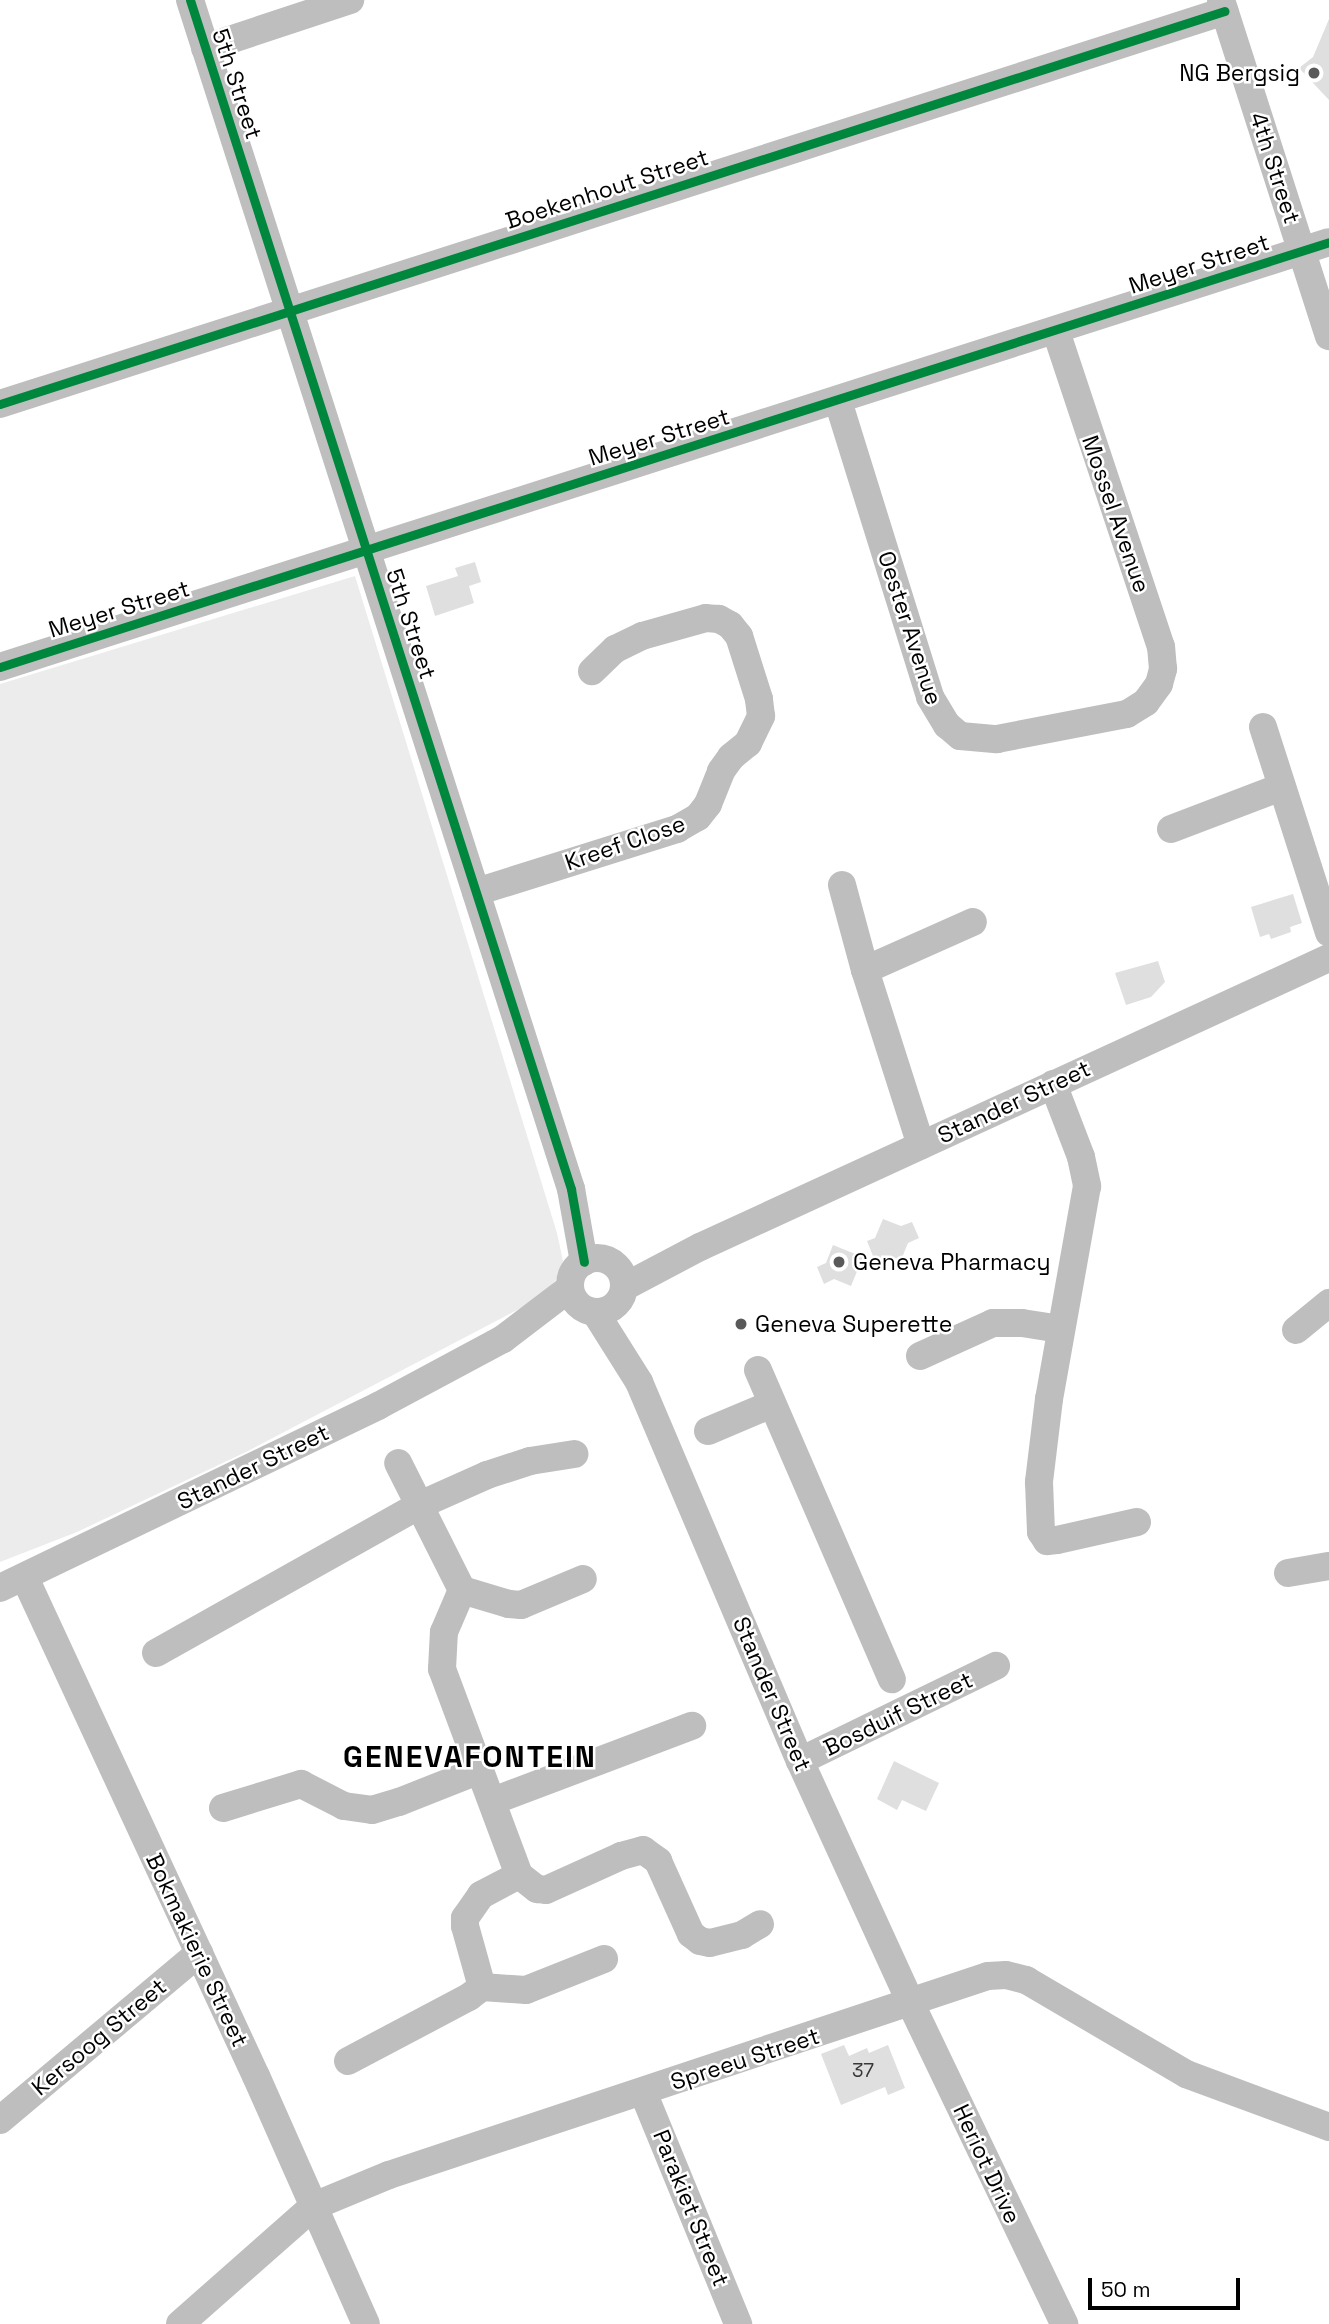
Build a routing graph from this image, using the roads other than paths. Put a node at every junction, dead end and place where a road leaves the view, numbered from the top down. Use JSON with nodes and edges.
{"nodes":[{"id":1,"x":190,"y":0,"type":"edge"},
{"id":2,"x":351,"y":0,"type":"edge"},
{"id":3,"x":1223,"y":5,"type":"edge"},
{"id":4,"x":205,"y":48,"type":"junction"},
{"id":5,"x":1329,"y":242,"type":"edge"},
{"id":6,"x":1302,"y":251,"type":"junction"},
{"id":7,"x":289,"y":311,"type":"junction"},
{"id":8,"x":1056,"y":331,"type":"junction"},
{"id":9,"x":1329,"y":336,"type":"edge"},
{"id":10,"x":838,"y":401,"type":"junction"},
{"id":11,"x":0,"y":404,"type":"edge"},
{"id":12,"x":367,"y":550,"type":"junction"},
{"id":13,"x":0,"y":667,"type":"edge"},
{"id":14,"x":592,"y":671,"type":"dead end"},
{"id":15,"x":1152,"y":696,"type":"joint"},
{"id":16,"x":1263,"y":727,"type":"dead end"},
{"id":17,"x":1281,"y":787,"type":"junction"},
{"id":18,"x":1171,"y":829,"type":"dead end"},
{"id":19,"x":842,"y":885,"type":"dead end"},
{"id":20,"x":476,"y":892,"type":"junction"},
{"id":21,"x":972,"y":922,"type":"dead end"},
{"id":22,"x":1329,"y":933,"type":"edge"},
{"id":23,"x":1329,"y":958,"type":"edge"},
{"id":24,"x":865,"y":970,"type":"junction"},
{"id":25,"x":1054,"y":1084,"type":"junction"},
{"id":26,"x":921,"y":1145,"type":"junction"},
{"id":27,"x":599,"y":1286,"type":"junction"},
{"id":28,"x":1329,"y":1303,"type":"edge"},
{"id":29,"x":1060,"y":1329,"type":"junction"},
{"id":30,"x":1296,"y":1330,"type":"dead end"},
{"id":31,"x":920,"y":1356,"type":"dead end"},
{"id":32,"x":758,"y":1370,"type":"dead end"},
{"id":33,"x":772,"y":1404,"type":"junction"},
{"id":34,"x":708,"y":1432,"type":"dead end"},
{"id":35,"x":574,"y":1454,"type":"dead end"},
{"id":36,"x":398,"y":1463,"type":"dead end"},
{"id":37,"x":422,"y":1504,"type":"junction"},
{"id":38,"x":1138,"y":1522,"type":"dead end"},
{"id":39,"x":1329,"y":1566,"type":"edge"},
{"id":40,"x":1288,"y":1573,"type":"dead end"},
{"id":41,"x":583,"y":1579,"type":"dead end"},
{"id":42,"x":13,"y":1583,"type":"edge"},
{"id":43,"x":462,"y":1590,"type":"junction"},
{"id":44,"x":156,"y":1653,"type":"dead end"},
{"id":45,"x":996,"y":1666,"type":"dead end"},
{"id":46,"x":892,"y":1679,"type":"dead end"},
{"id":47,"x":692,"y":1726,"type":"dead end"},
{"id":48,"x":800,"y":1761,"type":"junction"},
{"id":49,"x":480,"y":1770,"type":"junction"},
{"id":50,"x":493,"y":1801,"type":"junction"},
{"id":51,"x":223,"y":1808,"type":"dead end"},
{"id":52,"x":519,"y":1875,"type":"junction"},
{"id":53,"x":761,"y":1924,"type":"dead end"},
{"id":54,"x":199,"y":1953,"type":"junction"},
{"id":55,"x":604,"y":1959,"type":"dead end"},
{"id":56,"x":482,"y":1987,"type":"junction"},
{"id":57,"x":911,"y":2004,"type":"junction"},
{"id":58,"x":348,"y":2061,"type":"dead end"},
{"id":59,"x":643,"y":2092,"type":"junction"},
{"id":60,"x":0,"y":2120,"type":"edge"},
{"id":61,"x":1329,"y":2127,"type":"edge"},
{"id":62,"x":314,"y":2206,"type":"junction"},
{"id":63,"x":180,"y":2324,"type":"edge"},
{"id":64,"x":366,"y":2324,"type":"edge"},
{"id":65,"x":738,"y":2324,"type":"edge"},
{"id":66,"x":1064,"y":2324,"type":"edge"}],
"edges":[{"from":1,"to":4,"type":"street","name":"5th Street"},
{"from":2,"to":4,"type":"street"},
{"from":3,"to":6,"type":"street","name":"4th Street"},
{"from":3,"to":7,"type":"street","name":"Boekenhout Street"},
{"from":4,"to":7,"type":"street","name":"5th Street"},
{"from":5,"to":6,"type":"street","name":"Meyer Street"},
{"from":6,"to":8,"type":"street","name":"Meyer Street"},
{"from":6,"to":9,"type":"street","name":"4th Street"},
{"from":7,"to":11,"type":"street","name":"Boekenhout Street"},
{"from":7,"to":12,"type":"street","name":"5th Street"},
{"from":8,"to":10,"type":"street","name":"Meyer Street"},
{"from":8,"to":15,"type":"street","name":"Mossel Avenue"},
{"from":10,"to":12,"type":"street","name":"Meyer Street"},
{"from":10,"to":15,"type":"street","name":"Oester Avenue"},
{"from":12,"to":13,"type":"street","name":"Meyer Street"},
{"from":12,"to":20,"type":"street","name":"5th Street"},
{"from":14,"to":20,"type":"street","name":"Kreef Close"},
{"from":16,"to":17,"type":"street"},
{"from":17,"to":18,"type":"street"},
{"from":17,"to":22,"type":"street"},
{"from":19,"to":24,"type":"street"},
{"from":20,"to":27,"type":"street","name":"5th Street"},
{"from":21,"to":24,"type":"street"},
{"from":23,"to":25,"type":"street","name":"Stander Street"},
{"from":24,"to":26,"type":"street"},
{"from":25,"to":26,"type":"street","name":"Stander Street"},
{"from":25,"to":29,"type":"street"},
{"from":26,"to":27,"type":"street","name":"Stander Street"},
{"from":27,"to":42,"type":"street","name":"Stander Street"},
{"from":27,"to":48,"type":"street","name":"Stander Street"},
{"from":28,"to":30,"type":"street"},
{"from":29,"to":31,"type":"street"},
{"from":29,"to":38,"type":"street"},
{"from":32,"to":33,"type":"street"},
{"from":33,"to":34,"type":"street"},
{"from":33,"to":46,"type":"street"},
{"from":35,"to":37,"type":"street"},
{"from":36,"to":37,"type":"street"},
{"from":37,"to":43,"type":"street"},
{"from":37,"to":44,"type":"street"},
{"from":39,"to":40,"type":"street"},
{"from":41,"to":43,"type":"street"},
{"from":42,"to":54,"type":"street","name":"Bokmakierie Street"},
{"from":43,"to":49,"type":"street"},
{"from":45,"to":48,"type":"street","name":"Bosduif Street"},
{"from":47,"to":50,"type":"street"},
{"from":48,"to":57,"type":"street","name":"Stander Street"},
{"from":49,"to":50,"type":"street"},
{"from":49,"to":51,"type":"street"},
{"from":50,"to":52,"type":"street"},
{"from":52,"to":53,"type":"street"},
{"from":52,"to":56,"type":"street"},
{"from":54,"to":60,"type":"street","name":"Kersoog Street"},
{"from":54,"to":62,"type":"street","name":"Bokmakierie Street"},
{"from":55,"to":56,"type":"street"},
{"from":56,"to":58,"type":"street"},
{"from":57,"to":59,"type":"street","name":"Spreeu Street"},
{"from":57,"to":61,"type":"street","name":"Spreeu Street"},
{"from":57,"to":66,"type":"street","name":"Heriot Drive"},
{"from":59,"to":62,"type":"street","name":"Spreeu Street"},
{"from":59,"to":65,"type":"street","name":"Parakiet Street"},
{"from":62,"to":63,"type":"street","name":"Spreeu Street"},
{"from":62,"to":64,"type":"street","name":"Bokmakierie Street"}]}
